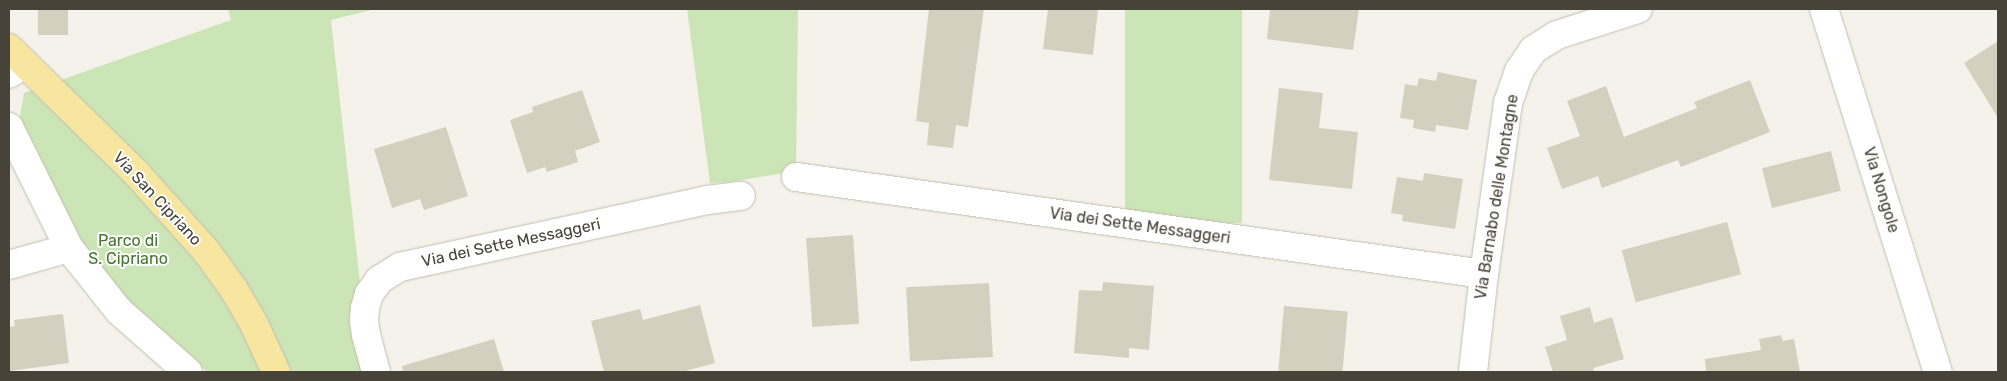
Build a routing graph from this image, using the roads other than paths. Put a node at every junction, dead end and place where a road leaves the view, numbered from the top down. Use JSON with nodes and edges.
{"nodes":[{"id":1,"x":1638,"y":9,"type":"edge"},
{"id":2,"x":1824,"y":9,"type":"edge"},
{"id":3,"x":14,"y":62,"type":"edge"},
{"id":4,"x":9,"y":127,"type":"edge"},
{"id":5,"x":796,"y":177,"type":"dead end"},
{"id":6,"x":741,"y":196,"type":"dead end"},
{"id":7,"x":69,"y":248,"type":"junction"},
{"id":8,"x":9,"y":266,"type":"edge"},
{"id":9,"x":1484,"y":274,"type":"junction"},
{"id":10,"x":188,"y":372,"type":"edge"},
{"id":11,"x":276,"y":372,"type":"edge"},
{"id":12,"x":376,"y":372,"type":"edge"},
{"id":13,"x":1473,"y":372,"type":"edge"},
{"id":14,"x":1938,"y":372,"type":"edge"}],
"edges":[{"from":1,"to":9,"type":"street","name":"Via Barnabo delle Montagne"},
{"from":2,"to":14,"type":"street","name":"Via Nongole"},
{"from":3,"to":11,"type":"main road","name":"Via San Cipriano"},
{"from":4,"to":7,"type":"street"},
{"from":5,"to":9,"type":"street","name":"Via dei Sette Messaggeri"},
{"from":6,"to":12,"type":"street","name":"Via dei Sette Messaggeri"},
{"from":7,"to":8,"type":"street"},
{"from":7,"to":10,"type":"street"},
{"from":9,"to":13,"type":"street","name":"Via Barnabo delle Montagne"}]}
